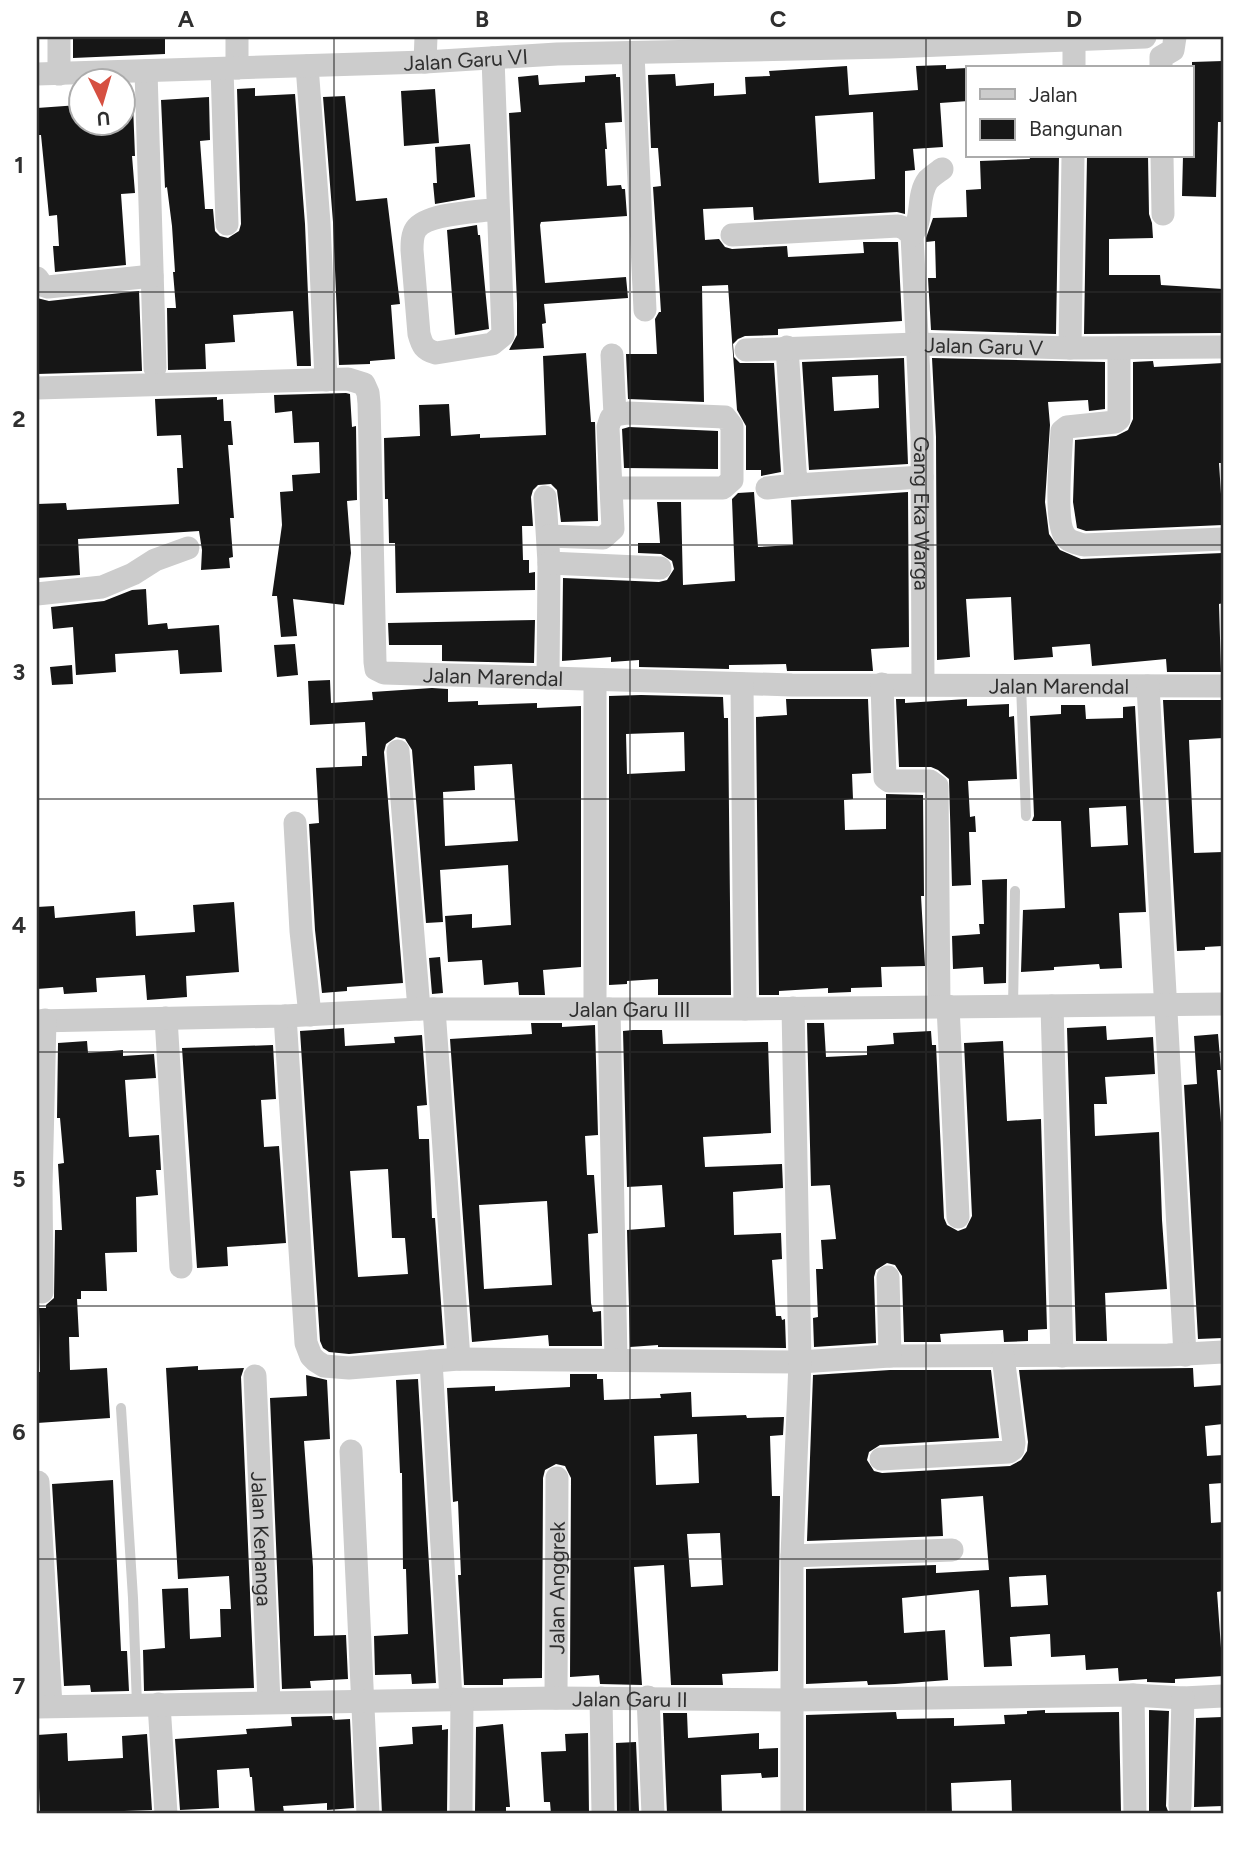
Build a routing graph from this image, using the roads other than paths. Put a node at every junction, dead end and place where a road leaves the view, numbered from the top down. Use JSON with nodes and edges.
{"nodes":[{"id":1,"x":59,"y":37,"type":"edge"},
{"id":2,"x":237,"y":37,"type":"edge"},
{"id":3,"x":426,"y":37,"type":"edge"},
{"id":4,"x":1145,"y":37,"type":"edge"},
{"id":5,"x":1175,"y":37,"type":"edge"},
{"id":6,"x":1061,"y":39,"type":"edge"},
{"id":7,"x":557,"y":46,"type":"edge"},
{"id":8,"x":633,"y":54,"type":"junction"},
{"id":9,"x":493,"y":58,"type":"junction"},
{"id":10,"x":425,"y":62,"type":"junction"},
{"id":11,"x":307,"y":66,"type":"junction"},
{"id":12,"x":1073,"y":66,"type":"edge"},
{"id":13,"x":1161,"y":66,"type":"edge"},
{"id":14,"x":229,"y":68,"type":"junction"},
{"id":15,"x":146,"y":71,"type":"junction"},
{"id":16,"x":48,"y":74,"type":"edge"},
{"id":17,"x":1073,"y":158,"type":"edge"},
{"id":18,"x":1162,"y":158,"type":"edge"},
{"id":19,"x":942,"y":169,"type":"dead end"},
{"id":20,"x":497,"y":209,"type":"junction"},
{"id":21,"x":1163,"y":214,"type":"dead end"},
{"id":22,"x":227,"y":224,"type":"dead end"},
{"id":23,"x":732,"y":235,"type":"dead end"},
{"id":24,"x":912,"y":235,"type":"junction"},
{"id":25,"x":152,"y":276,"type":"junction"},
{"id":26,"x":37,"y":278,"type":"edge"},
{"id":27,"x":645,"y":310,"type":"dead end"},
{"id":28,"x":917,"y":344,"type":"junction"},
{"id":29,"x":787,"y":347,"type":"junction"},
{"id":30,"x":1223,"y":347,"type":"edge"},
{"id":31,"x":1070,"y":348,"type":"junction"},
{"id":32,"x":1119,"y":348,"type":"junction"},
{"id":33,"x":746,"y":350,"type":"dead end"},
{"id":34,"x":612,"y":355,"type":"dead end"},
{"id":35,"x":155,"y":368,"type":"dead end"},
{"id":36,"x":326,"y":380,"type":"junction"},
{"id":37,"x":37,"y":388,"type":"edge"},
{"id":38,"x":615,"y":415,"type":"junction"},
{"id":39,"x":922,"y":477,"type":"junction"},
{"id":40,"x":796,"y":485,"type":"junction"},
{"id":41,"x":611,"y":488,"type":"junction"},
{"id":42,"x":767,"y":488,"type":"dead end"},
{"id":43,"x":545,"y":497,"type":"dead end"},
{"id":44,"x":548,"y":536,"type":"junction"},
{"id":45,"x":1223,"y":539,"type":"edge"},
{"id":46,"x":188,"y":548,"type":"dead end"},
{"id":47,"x":549,"y":563,"type":"junction"},
{"id":48,"x":660,"y":568,"type":"dead end"},
{"id":49,"x":37,"y":594,"type":"edge"},
{"id":50,"x":548,"y":678,"type":"junction"},
{"id":51,"x":595,"y":680,"type":"junction"},
{"id":52,"x":742,"y":684,"type":"junction"},
{"id":53,"x":882,"y":684,"type":"junction"},
{"id":54,"x":923,"y":684,"type":"junction"},
{"id":55,"x":1021,"y":685,"type":"junction"},
{"id":56,"x":1149,"y":686,"type":"junction"},
{"id":57,"x":1223,"y":686,"type":"edge"},
{"id":58,"x":398,"y":751,"type":"dead end"},
{"id":59,"x":1026,"y":816,"type":"dead end"},
{"id":60,"x":295,"y":823,"type":"dead end"},
{"id":61,"x":1015,"y":891,"type":"dead end"},
{"id":62,"x":1168,"y":1004,"type":"junction"},
{"id":63,"x":1223,"y":1004,"type":"edge"},
{"id":64,"x":944,"y":1006,"type":"junction"},
{"id":65,"x":1052,"y":1006,"type":"junction"},
{"id":66,"x":1013,"y":1007,"type":"junction"},
{"id":67,"x":427,"y":1009,"type":"junction"},
{"id":68,"x":602,"y":1009,"type":"junction"},
{"id":69,"x":745,"y":1009,"type":"junction"},
{"id":70,"x":793,"y":1009,"type":"junction"},
{"id":71,"x":310,"y":1015,"type":"junction"},
{"id":72,"x":285,"y":1016,"type":"junction"},
{"id":73,"x":166,"y":1018,"type":"junction"},
{"id":74,"x":41,"y":1020,"type":"edge"},
{"id":75,"x":958,"y":1217,"type":"dead end"},
{"id":76,"x":181,"y":1267,"type":"dead end"},
{"id":77,"x":888,"y":1277,"type":"dead end"},
{"id":78,"x":41,"y":1292,"type":"dead end"},
{"id":79,"x":1223,"y":1352,"type":"edge"},
{"id":80,"x":1185,"y":1355,"type":"junction"},
{"id":81,"x":890,"y":1356,"type":"junction"},
{"id":82,"x":1003,"y":1356,"type":"junction"},
{"id":83,"x":1062,"y":1356,"type":"junction"},
{"id":84,"x":460,"y":1359,"type":"junction"},
{"id":85,"x":616,"y":1360,"type":"junction"},
{"id":86,"x":431,"y":1361,"type":"junction"},
{"id":87,"x":800,"y":1362,"type":"junction"},
{"id":88,"x":255,"y":1376,"type":"dead end"},
{"id":89,"x":121,"y":1408,"type":"dead end"},
{"id":90,"x":351,"y":1451,"type":"dead end"},
{"id":91,"x":881,"y":1459,"type":"dead end"},
{"id":92,"x":557,"y":1478,"type":"dead end"},
{"id":93,"x":38,"y":1482,"type":"edge"},
{"id":94,"x":952,"y":1550,"type":"dead end"},
{"id":95,"x":792,"y":1556,"type":"junction"},
{"id":96,"x":1133,"y":1695,"type":"junction"},
{"id":97,"x":1223,"y":1696,"type":"edge"},
{"id":98,"x":648,"y":1697,"type":"junction"},
{"id":99,"x":556,"y":1698,"type":"junction"},
{"id":100,"x":601,"y":1698,"type":"junction"},
{"id":101,"x":1183,"y":1698,"type":"junction"},
{"id":102,"x":456,"y":1699,"type":"junction"},
{"id":103,"x":793,"y":1700,"type":"junction"},
{"id":104,"x":269,"y":1702,"type":"junction"},
{"id":105,"x":364,"y":1703,"type":"junction"},
{"id":106,"x":148,"y":1704,"type":"junction"},
{"id":107,"x":44,"y":1707,"type":"edge"},
{"id":108,"x":1180,"y":1806,"type":"dead end"},
{"id":109,"x":166,"y":1814,"type":"edge"},
{"id":110,"x":368,"y":1814,"type":"edge"},
{"id":111,"x":461,"y":1814,"type":"edge"},
{"id":112,"x":603,"y":1814,"type":"edge"},
{"id":113,"x":653,"y":1814,"type":"edge"},
{"id":114,"x":792,"y":1814,"type":"edge"},
{"id":115,"x":1135,"y":1814,"type":"edge"}],
"edges":[{"from":1,"to":16,"type":"street"},
{"from":2,"to":14,"type":"street"},
{"from":3,"to":10,"type":"street"},
{"from":4,"to":6,"type":"street","name":"Jalan Garu VI"},
{"from":5,"to":13,"type":"street"},
{"from":6,"to":8,"type":"street","name":"Jalan Garu VI"},
{"from":6,"to":12,"type":"street"},
{"from":7,"to":8,"type":"street","name":"Jalan Garu VI"},
{"from":7,"to":9,"type":"street","name":"Jalan Garu VI"},
{"from":8,"to":27,"type":"street"},
{"from":9,"to":10,"type":"street","name":"Jalan Garu VI"},
{"from":9,"to":20,"type":"street"},
{"from":10,"to":11,"type":"street","name":"Jalan Garu VI"},
{"from":11,"to":14,"type":"street","name":"Jalan Garu VI"},
{"from":11,"to":36,"type":"street"},
{"from":14,"to":15,"type":"street","name":"Jalan Garu VI"},
{"from":14,"to":22,"type":"street"},
{"from":15,"to":16,"type":"street","name":"Jalan Garu VI"},
{"from":15,"to":25,"type":"street"},
{"from":17,"to":31,"type":"street"},
{"from":18,"to":21,"type":"street"},
{"from":19,"to":24,"type":"street","name":"Gang Eka Warga"},
{"from":20,"to":20,"type":"street"},
{"from":23,"to":24,"type":"street"},
{"from":24,"to":28,"type":"street","name":"Gang Eka Warga"},
{"from":25,"to":26,"type":"street"},
{"from":25,"to":35,"type":"street"},
{"from":28,"to":29,"type":"street","name":"Jalan Garu V"},
{"from":28,"to":31,"type":"street","name":"Jalan Garu V"},
{"from":28,"to":39,"type":"street","name":"Gang Eka Warga"},
{"from":29,"to":33,"type":"street","name":"Jalan Garu V"},
{"from":29,"to":40,"type":"street"},
{"from":30,"to":32,"type":"street","name":"Jalan Garu V"},
{"from":31,"to":32,"type":"street","name":"Jalan Garu V"},
{"from":32,"to":45,"type":"street"},
{"from":34,"to":38,"type":"street"},
{"from":36,"to":37,"type":"street","name":"Jalan Marendal"},
{"from":36,"to":50,"type":"street","name":"Jalan Marendal"},
{"from":38,"to":41,"type":"street"},
{"from":38,"to":41,"type":"street"},
{"from":39,"to":40,"type":"street"},
{"from":39,"to":54,"type":"street","name":"Gang Eka Warga"},
{"from":40,"to":42,"type":"street"},
{"from":41,"to":44,"type":"street"},
{"from":43,"to":44,"type":"street"},
{"from":44,"to":47,"type":"street"},
{"from":46,"to":49,"type":"street"},
{"from":47,"to":48,"type":"street"},
{"from":47,"to":50,"type":"street"},
{"from":50,"to":51,"type":"street","name":"Jalan Marendal"},
{"from":51,"to":52,"type":"street","name":"Jalan Marendal"},
{"from":51,"to":68,"type":"street"},
{"from":52,"to":53,"type":"street","name":"Jalan Marendal"},
{"from":52,"to":69,"type":"street"},
{"from":53,"to":54,"type":"street","name":"Jalan Marendal"},
{"from":53,"to":64,"type":"street"},
{"from":54,"to":55,"type":"street","name":"Jalan Marendal"},
{"from":55,"to":56,"type":"street","name":"Jalan Marendal"},
{"from":55,"to":59,"type":"lane"},
{"from":56,"to":57,"type":"street","name":"Jalan Marendal"},
{"from":56,"to":62,"type":"street"},
{"from":58,"to":67,"type":"street"},
{"from":60,"to":71,"type":"street"},
{"from":61,"to":66,"type":"lane"},
{"from":62,"to":63,"type":"street","name":"Jalan Garu III"},
{"from":62,"to":65,"type":"street","name":"Jalan Garu III"},
{"from":62,"to":80,"type":"street"},
{"from":64,"to":66,"type":"street","name":"Jalan Garu III"},
{"from":64,"to":70,"type":"street","name":"Jalan Garu III"},
{"from":64,"to":75,"type":"street"},
{"from":65,"to":66,"type":"street","name":"Jalan Garu III"},
{"from":65,"to":83,"type":"street"},
{"from":67,"to":68,"type":"street","name":"Jalan Garu III"},
{"from":67,"to":71,"type":"street","name":"Jalan Garu III"},
{"from":67,"to":84,"type":"street"},
{"from":68,"to":69,"type":"street","name":"Jalan Garu III"},
{"from":68,"to":85,"type":"street"},
{"from":69,"to":70,"type":"street","name":"Jalan Garu III"},
{"from":70,"to":87,"type":"street"},
{"from":71,"to":72,"type":"street","name":"Jalan Garu III"},
{"from":72,"to":73,"type":"street","name":"Jalan Garu III"},
{"from":72,"to":86,"type":"street"},
{"from":73,"to":74,"type":"street","name":"Jalan Garu III"},
{"from":73,"to":76,"type":"street"},
{"from":74,"to":78,"type":"street"},
{"from":77,"to":81,"type":"street"},
{"from":79,"to":80,"type":"street"},
{"from":80,"to":83,"type":"street"},
{"from":81,"to":82,"type":"street"},
{"from":81,"to":87,"type":"street"},
{"from":82,"to":83,"type":"street"},
{"from":82,"to":91,"type":"street"},
{"from":84,"to":85,"type":"street"},
{"from":84,"to":86,"type":"street"},
{"from":85,"to":87,"type":"street"},
{"from":86,"to":102,"type":"street"},
{"from":87,"to":95,"type":"street"},
{"from":88,"to":104,"type":"street","name":"Jalan Kenanga"},
{"from":89,"to":106,"type":"lane"},
{"from":90,"to":105,"type":"street"},
{"from":92,"to":99,"type":"street","name":"Jalan Anggrek"},
{"from":93,"to":107,"type":"street"},
{"from":94,"to":95,"type":"street"},
{"from":95,"to":103,"type":"street"},
{"from":96,"to":101,"type":"street","name":"Jalan Garu II"},
{"from":96,"to":103,"type":"street","name":"Jalan Garu II"},
{"from":96,"to":115,"type":"street"},
{"from":97,"to":101,"type":"street","name":"Jalan Garu II"},
{"from":98,"to":100,"type":"street","name":"Jalan Garu II"},
{"from":98,"to":103,"type":"street","name":"Jalan Garu II"},
{"from":98,"to":113,"type":"street"},
{"from":99,"to":100,"type":"street","name":"Jalan Garu II"},
{"from":99,"to":102,"type":"street","name":"Jalan Garu II"},
{"from":100,"to":112,"type":"street"},
{"from":101,"to":108,"type":"street"},
{"from":102,"to":105,"type":"street","name":"Jalan Garu II"},
{"from":102,"to":111,"type":"street"},
{"from":103,"to":114,"type":"street"},
{"from":104,"to":105,"type":"street","name":"Jalan Garu II"},
{"from":104,"to":106,"type":"street","name":"Jalan Garu II"},
{"from":105,"to":110,"type":"street"},
{"from":106,"to":107,"type":"street","name":"Jalan Garu II"},
{"from":106,"to":109,"type":"street"}]}
